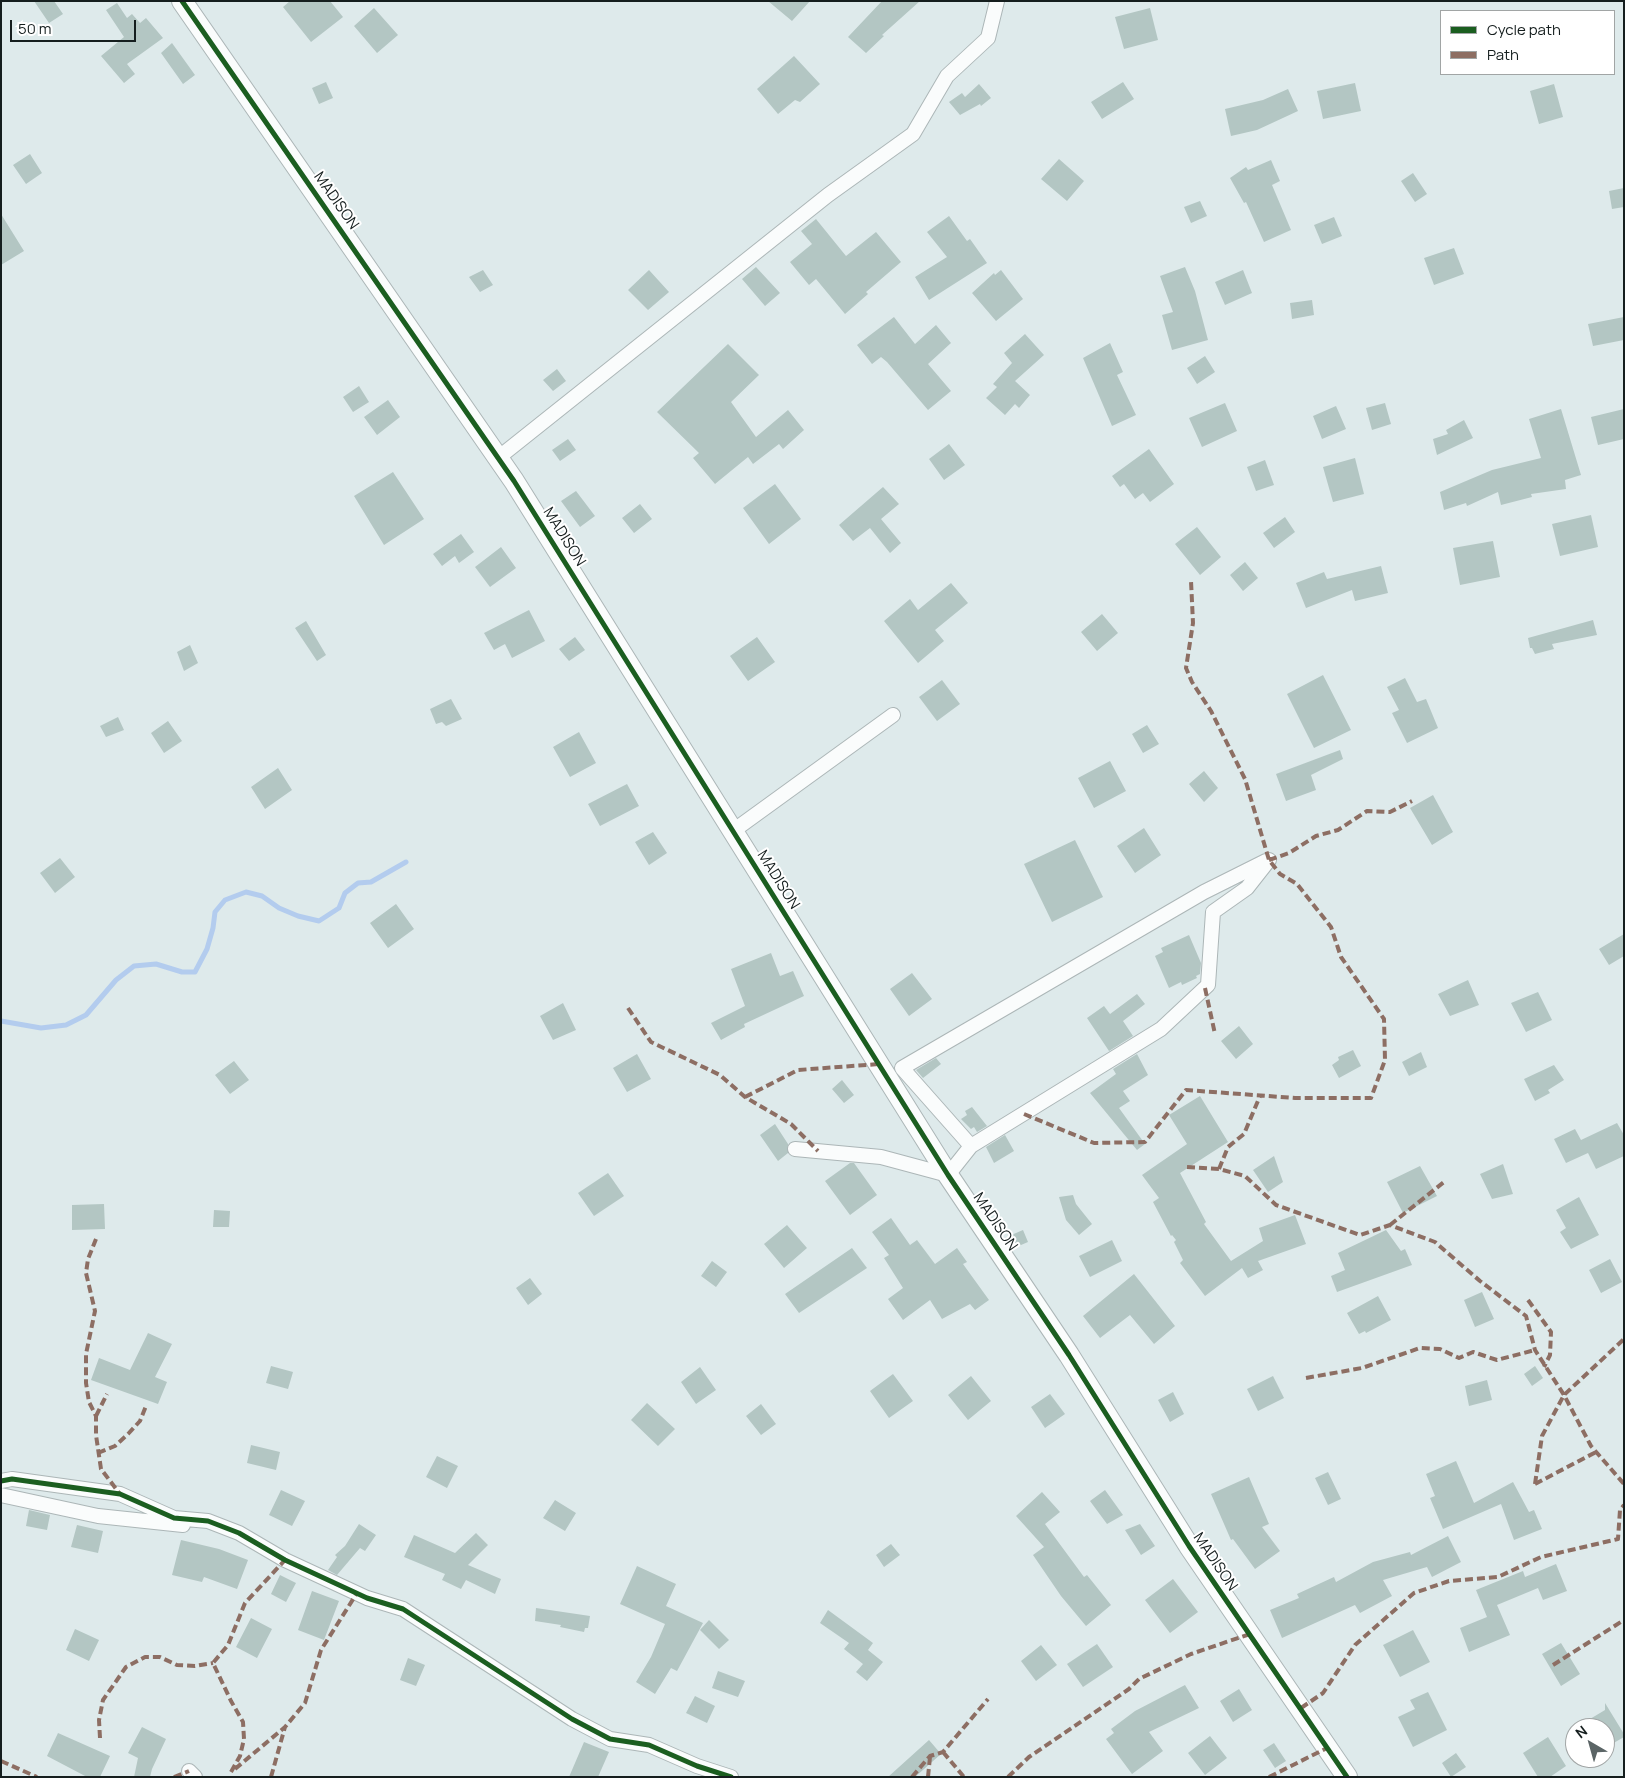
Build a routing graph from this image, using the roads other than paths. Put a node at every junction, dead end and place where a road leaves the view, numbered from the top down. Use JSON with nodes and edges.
{"nodes":[{"id":1,"x":182,"y":1,"type":"edge"},
{"id":2,"x":997,"y":1,"type":"edge"},
{"id":3,"x":498,"y":458,"type":"junction"},
{"id":4,"x":893,"y":716,"type":"dead end"},
{"id":5,"x":733,"y":831,"type":"junction"},
{"id":6,"x":971,"y":1146,"type":"junction"},
{"id":7,"x":796,"y":1150,"type":"dead end"},
{"id":8,"x":948,"y":1174,"type":"junction"},
{"id":9,"x":1,"y":1481,"type":"edge"},
{"id":10,"x":1,"y":1495,"type":"edge"},
{"id":11,"x":222,"y":1526,"type":"junction"},
{"id":12,"x":731,"y":1777,"type":"edge"},
{"id":13,"x":1347,"y":1777,"type":"edge"}],
"edges":[{"from":1,"to":3,"type":"street","name":"MADISON"},
{"from":2,"to":3,"type":"street"},
{"from":3,"to":5,"type":"street","name":"MADISON"},
{"from":4,"to":5,"type":"street"},
{"from":5,"to":8,"type":"street","name":"MADISON"},
{"from":6,"to":6,"type":"street"},
{"from":6,"to":8,"type":"street"},
{"from":7,"to":8,"type":"street"},
{"from":8,"to":13,"type":"street","name":"MADISON"},
{"from":9,"to":11,"type":"street"},
{"from":10,"to":11,"type":"street"},
{"from":11,"to":12,"type":"street"}]}
